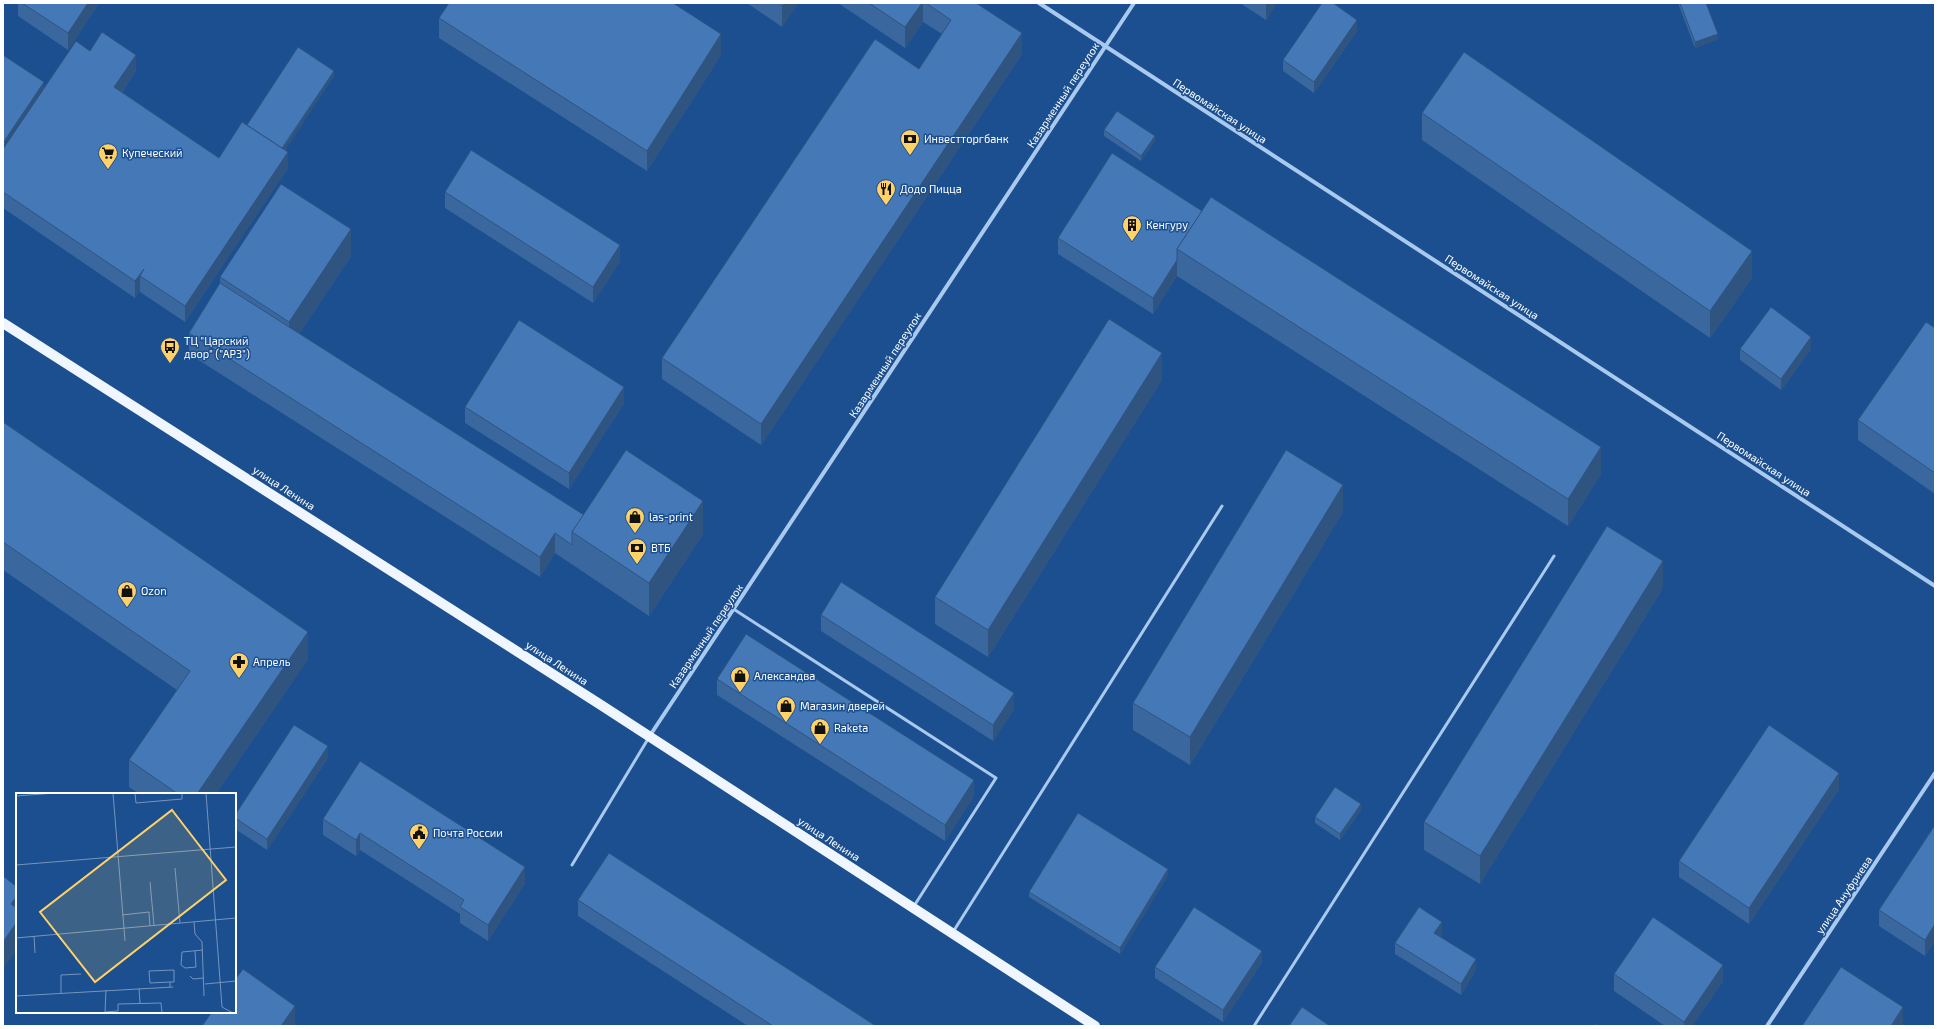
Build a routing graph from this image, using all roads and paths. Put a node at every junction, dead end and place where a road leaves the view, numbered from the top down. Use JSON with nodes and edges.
{"nodes":[{"id":1,"x":1039,"y":3,"type":"edge"},
{"id":2,"x":1134,"y":3,"type":"edge"},
{"id":3,"x":1106,"y":47,"type":"junction"},
{"id":4,"x":3,"y":323,"type":"edge"},
{"id":5,"x":1222,"y":506,"type":"dead end"},
{"id":6,"x":1554,"y":556,"type":"dead end"},
{"id":7,"x":1935,"y":586,"type":"edge"},
{"id":8,"x":734,"y":610,"type":"junction"},
{"id":9,"x":649,"y":737,"type":"junction"},
{"id":10,"x":1935,"y":773,"type":"edge"},
{"id":11,"x":572,"y":865,"type":"dead end"},
{"id":12,"x":913,"y":908,"type":"junction"},
{"id":13,"x":952,"y":933,"type":"junction"},
{"id":14,"x":1095,"y":1026,"type":"edge"},
{"id":15,"x":1254,"y":1026,"type":"edge"},
{"id":16,"x":1767,"y":1026,"type":"edge"}],
"edges":[{"from":1,"to":3,"type":"street","name":"Первомайская улица"},
{"from":2,"to":3,"type":"street","name":"Казарменный переулок"},
{"from":3,"to":7,"type":"street","name":"Первомайская улица"},
{"from":3,"to":8,"type":"street","name":"Казарменный переулок"},
{"from":4,"to":9,"type":"main road","name":"улица Ленина"},
{"from":5,"to":13,"type":"lane"},
{"from":6,"to":15,"type":"lane"},
{"from":8,"to":9,"type":"street","name":"Казарменный переулок"},
{"from":8,"to":12,"type":"lane"},
{"from":9,"to":11,"type":"lane"},
{"from":9,"to":12,"type":"main road","name":"улица Ленина"},
{"from":10,"to":16,"type":"street","name":"улица Ануфриева"},
{"from":12,"to":13,"type":"main road","name":"улица Ленина"},
{"from":13,"to":14,"type":"main road","name":"улица Ленина"}]}
